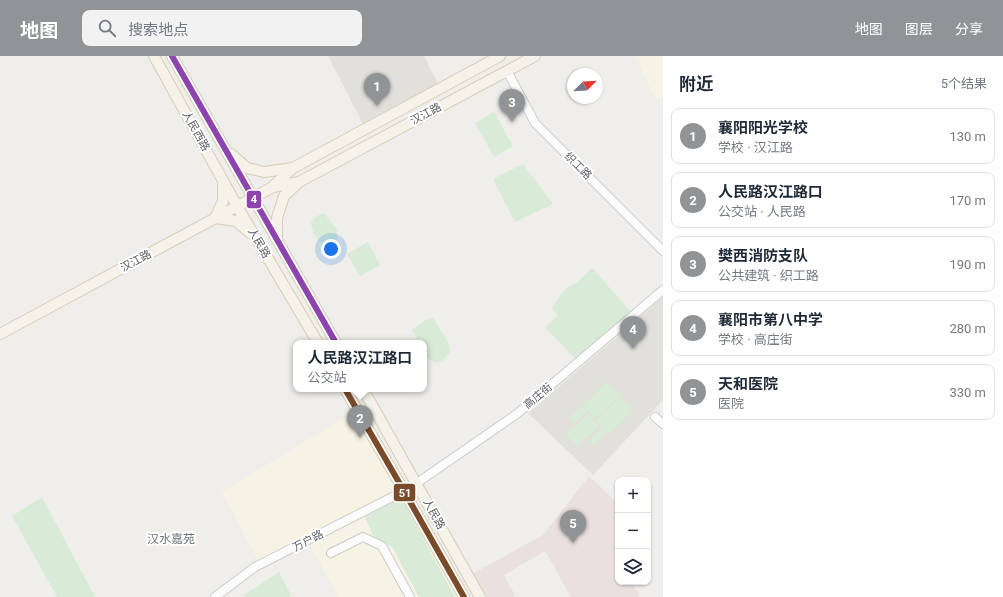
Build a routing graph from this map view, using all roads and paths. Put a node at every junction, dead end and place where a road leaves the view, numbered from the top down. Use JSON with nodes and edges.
{"nodes":[{"id":1,"x":154,"y":56,"type":"edge"},
{"id":2,"x":172,"y":56,"type":"edge"},
{"id":3,"x":500,"y":56,"type":"edge"},
{"id":4,"x":535,"y":56,"type":"edge"},
{"id":5,"x":507,"y":71,"type":"junction"},
{"id":6,"x":225,"y":149,"type":"junction"},
{"id":7,"x":293,"y":168,"type":"junction"},
{"id":8,"x":223,"y":179,"type":"junction"},
{"id":9,"x":299,"y":182,"type":"junction"},
{"id":10,"x":271,"y":188,"type":"junction"},
{"id":11,"x":252,"y":198,"type":"junction"},
{"id":12,"x":237,"y":206,"type":"junction"},
{"id":13,"x":215,"y":218,"type":"junction"},
{"id":14,"x":256,"y":238,"type":"junction"},
{"id":15,"x":277,"y":240,"type":"junction"},
{"id":16,"x":663,"y":251,"type":"edge"},
{"id":17,"x":663,"y":290,"type":"edge"},
{"id":18,"x":0,"y":334,"type":"edge"},
{"id":19,"x":316,"y":340,"type":"edge"},
{"id":20,"x":334,"y":340,"type":"edge"},
{"id":21,"x":347,"y":392,"type":"edge"},
{"id":22,"x":365,"y":392,"type":"edge"},
{"id":23,"x":655,"y":417,"type":"dead end"},
{"id":24,"x":663,"y":424,"type":"edge"},
{"id":25,"x":416,"y":482,"type":"junction"},
{"id":26,"x":404,"y":491,"type":"junction"},
{"id":27,"x":331,"y":553,"type":"dead end"},
{"id":28,"x":215,"y":597,"type":"edge"},
{"id":29,"x":410,"y":597,"type":"edge"},
{"id":30,"x":464,"y":597,"type":"edge"},
{"id":31,"x":480,"y":597,"type":"edge"}],
"edges":[{"from":1,"to":8,"type":"main road","name":"人民西路"},
{"from":2,"to":6,"type":"main road","name":"人民西路"},
{"from":3,"to":7,"type":"main road","name":"汉江路"},
{"from":4,"to":5,"type":"main road","name":"汉江路"},
{"from":5,"to":9,"type":"main road","name":"汉江路"},
{"from":5,"to":16,"type":"street","name":"织工路"},
{"from":6,"to":7,"type":"main road"},
{"from":6,"to":11,"type":"main road","name":"人民西路"},
{"from":7,"to":10,"type":"main road","name":"汉江路"},
{"from":8,"to":12,"type":"main road","name":"人民西路"},
{"from":8,"to":13,"type":"main road"},
{"from":9,"to":10,"type":"main road","name":"汉江路"},
{"from":9,"to":15,"type":"main road"},
{"from":10,"to":11,"type":"main road","name":"汉江路"},
{"from":11,"to":12,"type":"main road","name":"汉江路"},
{"from":11,"to":15,"type":"main road","name":"人民路"},
{"from":12,"to":13,"type":"main road","name":"汉江路"},
{"from":12,"to":14,"type":"main road","name":"人民路"},
{"from":13,"to":14,"type":"main road"},
{"from":13,"to":18,"type":"main road","name":"汉江路"},
{"from":14,"to":19,"type":"main road","name":"人民路"},
{"from":15,"to":20,"type":"main road","name":"人民路"},
{"from":17,"to":25,"type":"street","name":"高庄街"},
{"from":21,"to":26,"type":"main road","name":"人民路"},
{"from":22,"to":25,"type":"main road","name":"人民路"},
{"from":23,"to":24,"type":"street"},
{"from":25,"to":26,"type":"street","name":"高庄街"},
{"from":25,"to":31,"type":"main road","name":"人民路"},
{"from":26,"to":28,"type":"street","name":"万户路"},
{"from":26,"to":30,"type":"main road","name":"人民路"},
{"from":27,"to":29,"type":"street"}]}
